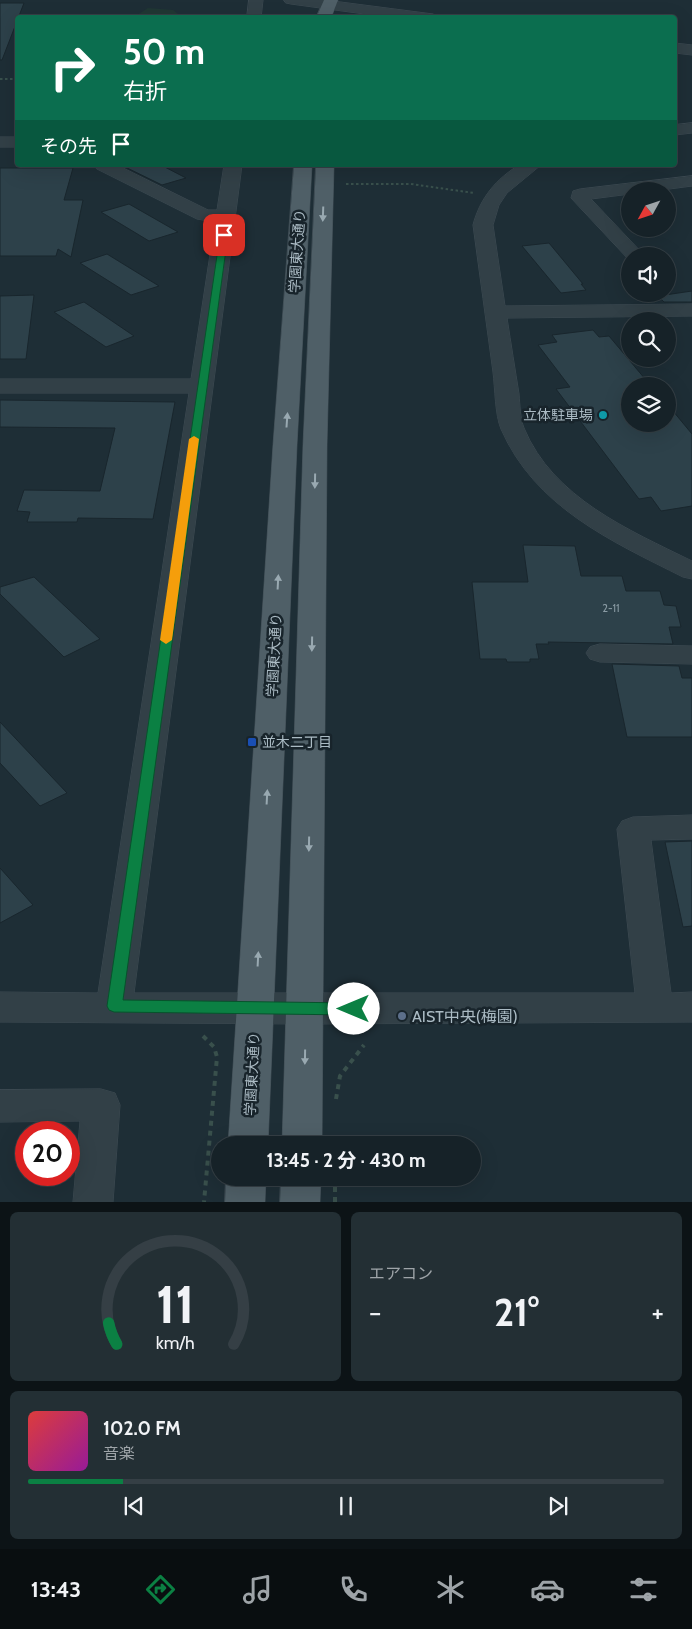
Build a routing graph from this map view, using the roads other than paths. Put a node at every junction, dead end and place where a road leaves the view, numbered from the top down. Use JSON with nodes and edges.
{"nodes":[{"id":1,"x":256,"y":0,"type":"edge"},
{"id":2,"x":291,"y":0,"type":"edge"},
{"id":3,"x":427,"y":0,"type":"edge"},
{"id":4,"x":327,"y":7,"type":"edge"},
{"id":5,"x":347,"y":8,"type":"edge"},
{"id":6,"x":254,"y":15,"type":"edge"},
{"id":7,"x":409,"y":15,"type":"edge"},
{"id":8,"x":427,"y":15,"type":"edge"},
{"id":9,"x":677,"y":48,"type":"edge"},
{"id":10,"x":692,"y":50,"type":"edge"},
{"id":11,"x":0,"y":126,"type":"edge"},
{"id":12,"x":15,"y":126,"type":"edge"},
{"id":13,"x":692,"y":128,"type":"edge"},
{"id":14,"x":677,"y":130,"type":"edge"},
{"id":15,"x":0,"y":142,"type":"edge"},
{"id":16,"x":15,"y":142,"type":"edge"},
{"id":17,"x":107,"y":167,"type":"edge"},
{"id":18,"x":233,"y":167,"type":"edge"},
{"id":19,"x":302,"y":167,"type":"edge"},
{"id":20,"x":529,"y":167,"type":"edge"},
{"id":21,"x":334,"y":174,"type":"edge"},
{"id":22,"x":692,"y":181,"type":"edge"},
{"id":23,"x":226,"y":217,"type":"junction"},
{"id":24,"x":626,"y":247,"type":"edge"},
{"id":25,"x":676,"y":298,"type":"edge"},
{"id":26,"x":689,"y":310,"type":"edge"},
{"id":27,"x":496,"y":312,"type":"junction"},
{"id":28,"x":0,"y":386,"type":"edge"},
{"id":29,"x":202,"y":386,"type":"junction"},
{"id":30,"x":692,"y":571,"type":"edge"},
{"id":31,"x":600,"y":653,"type":"dead end"},
{"id":32,"x":692,"y":655,"type":"edge"},
{"id":33,"x":692,"y":827,"type":"edge"},
{"id":34,"x":114,"y":1006,"type":"junction"},
{"id":35,"x":0,"y":1007,"type":"edge"},
{"id":36,"x":655,"y":1007,"type":"junction"},
{"id":37,"x":692,"y":1007,"type":"edge"},
{"id":38,"x":255,"y":1008,"type":"junction"},
{"id":39,"x":306,"y":1009,"type":"junction"},
{"id":40,"x":0,"y":1106,"type":"edge"},
{"id":41,"x":248,"y":1136,"type":"edge"},
{"id":42,"x":302,"y":1136,"type":"edge"},
{"id":43,"x":246,"y":1186,"type":"edge"},
{"id":44,"x":301,"y":1186,"type":"edge"},
{"id":45,"x":93,"y":1202,"type":"edge"},
{"id":46,"x":245,"y":1202,"type":"edge"},
{"id":47,"x":300,"y":1202,"type":"edge"}],
"edges":[{"from":1,"to":6,"type":"street"},
{"from":2,"to":4,"type":"street"},
{"from":3,"to":8,"type":"street"},
{"from":4,"to":5,"type":"street"},
{"from":5,"to":7,"type":"street"},
{"from":9,"to":10,"type":"street"},
{"from":11,"to":12,"type":"street"},
{"from":13,"to":14,"type":"street"},
{"from":15,"to":16,"type":"street"},
{"from":17,"to":23,"type":"street"},
{"from":18,"to":23,"type":"street"},
{"from":38,"to":19,"type":"main road","name":"学園東大通り","one_way":true},
{"from":20,"to":27,"type":"street"},
{"from":21,"to":39,"type":"main road","name":"学園東大通り","one_way":true},
{"from":22,"to":24,"type":"street"},
{"from":23,"to":29,"type":"street"},
{"from":25,"to":26,"type":"street"},
{"from":26,"to":27,"type":"street"},
{"from":27,"to":30,"type":"street"},
{"from":28,"to":29,"type":"street"},
{"from":29,"to":34,"type":"street"},
{"from":31,"to":32,"type":"street"},
{"from":33,"to":36,"type":"street"},
{"from":34,"to":35,"type":"street"},
{"from":34,"to":38,"type":"street"},
{"from":36,"to":37,"type":"street"},
{"from":36,"to":39,"type":"street"},
{"from":38,"to":39,"type":"street"},
{"from":38,"to":41,"type":"main road","name":"学園東大通り"},
{"from":39,"to":42,"type":"main road","name":"学園東大通り","one_way":true},
{"from":40,"to":45,"type":"street"},
{"from":43,"to":46,"type":"main road"},
{"from":44,"to":47,"type":"main road"}]}
